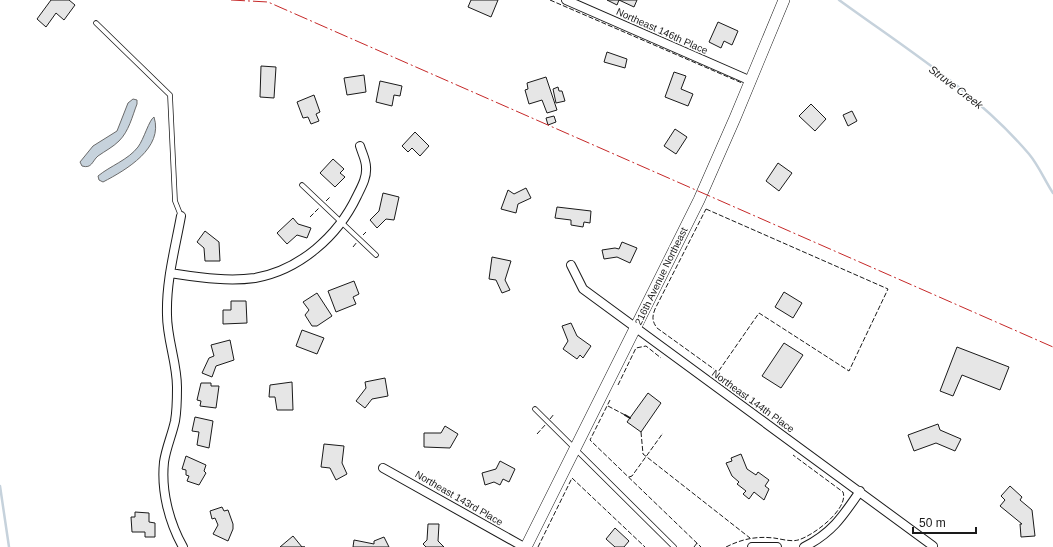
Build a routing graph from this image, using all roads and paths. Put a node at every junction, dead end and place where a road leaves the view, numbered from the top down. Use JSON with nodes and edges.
{"nodes":[{"id":1,"x":566,"y":0,"type":"edge"},
{"id":2,"x":784,"y":0,"type":"edge"},
{"id":3,"x":96,"y":23,"type":"dead end"},
{"id":4,"x":751,"y":81,"type":"junction"},
{"id":5,"x":360,"y":146,"type":"dead end"},
{"id":6,"x":302,"y":185,"type":"dead end"},
{"id":7,"x":181,"y":216,"type":"joint"},
{"id":8,"x":342,"y":223,"type":"junction"},
{"id":9,"x":376,"y":255,"type":"dead end"},
{"id":10,"x":571,"y":265,"type":"dead end"},
{"id":11,"x":170,"y":273,"type":"junction"},
{"id":12,"x":636,"y":328,"type":"junction"},
{"id":13,"x":535,"y":409,"type":"dead end"},
{"id":14,"x":575,"y":449,"type":"junction"},
{"id":15,"x":383,"y":468,"type":"dead end"},
{"id":16,"x":860,"y":491,"type":"junction"},
{"id":17,"x":933,"y":546,"type":"edge"},
{"id":18,"x":182,"y":547,"type":"edge"},
{"id":19,"x":525,"y":547,"type":"edge"},
{"id":20,"x":674,"y":547,"type":"edge"},
{"id":21,"x":752,"y":547,"type":"edge"},
{"id":22,"x":777,"y":547,"type":"edge"},
{"id":23,"x":804,"y":547,"type":"edge"}],
"edges":[{"from":1,"to":4,"type":"street","name":"Northeast 146th Place"},
{"from":2,"to":4,"type":"street","name":"216th Avenue Northeast"},
{"from":3,"to":7,"type":"lane"},
{"from":4,"to":12,"type":"street","name":"216th Avenue Northeast"},
{"from":5,"to":8,"type":"street"},
{"from":6,"to":8,"type":"lane"},
{"from":7,"to":11,"type":"street"},
{"from":8,"to":9,"type":"lane"},
{"from":8,"to":11,"type":"street"},
{"from":10,"to":12,"type":"street","name":"Northeast 144th Place"},
{"from":11,"to":18,"type":"street"},
{"from":12,"to":14,"type":"street","name":"216th Avenue Northeast"},
{"from":12,"to":16,"type":"street","name":"Northeast 144th Place"},
{"from":13,"to":14,"type":"lane"},
{"from":14,"to":19,"type":"street","name":"216th Avenue Northeast"},
{"from":14,"to":20,"type":"lane"},
{"from":15,"to":19,"type":"street","name":"Northeast 143rd Place"},
{"from":16,"to":17,"type":"street","name":"Northeast 144th Place"},
{"from":16,"to":23,"type":"street"},
{"from":21,"to":22,"type":"street"}]}
